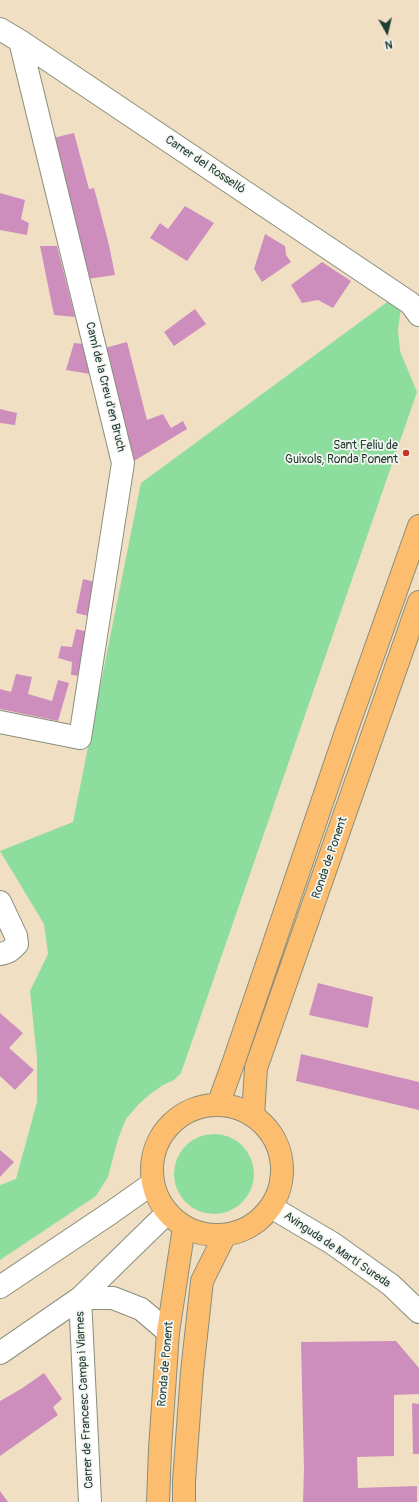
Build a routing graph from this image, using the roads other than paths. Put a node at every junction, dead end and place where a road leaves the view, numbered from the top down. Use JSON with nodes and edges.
{"nodes":[{"id":1,"x":0,"y":29,"type":"edge"},
{"id":2,"x":20,"y":41,"type":"junction"},
{"id":3,"x":416,"y":307,"type":"edge"},
{"id":4,"x":419,"y":526,"type":"edge"},
{"id":5,"x":419,"y":602,"type":"edge"},
{"id":6,"x":0,"y":722,"type":"edge"},
{"id":7,"x":0,"y":902,"type":"edge"},
{"id":8,"x":6,"y":952,"type":"edge"},
{"id":9,"x":218,"y":1105,"type":"junction"},
{"id":10,"x":253,"y":1116,"type":"junction"},
{"id":11,"x":152,"y":1183,"type":"junction"},
{"id":12,"x":271,"y":1207,"type":"junction"},
{"id":13,"x":167,"y":1213,"type":"junction"},
{"id":14,"x":184,"y":1227,"type":"junction"},
{"id":15,"x":225,"y":1235,"type":"junction"},
{"id":16,"x":0,"y":1287,"type":"edge"},
{"id":17,"x":80,"y":1298,"type":"junction"},
{"id":18,"x":419,"y":1312,"type":"edge"},
{"id":19,"x":168,"y":1332,"type":"junction"},
{"id":20,"x":0,"y":1353,"type":"edge"},
{"id":21,"x":90,"y":1502,"type":"edge"},
{"id":22,"x":158,"y":1502,"type":"edge"},
{"id":23,"x":184,"y":1502,"type":"edge"}],
"edges":[{"from":1,"to":2,"type":"street","name":"Carrer del Rosselló"},
{"from":2,"to":3,"type":"street","name":"Carrer del Rosselló"},
{"from":2,"to":6,"type":"street","name":"Camí de la Creu d'en Bruch"},
{"from":4,"to":9,"type":"main road"},
{"from":5,"to":10,"type":"main road","name":"Ronda de Ponent"},
{"from":7,"to":8,"type":"street"},
{"from":9,"to":10,"type":"main road"},
{"from":9,"to":11,"type":"main road"},
{"from":10,"to":12,"type":"main road"},
{"from":11,"to":13,"type":"main road"},
{"from":11,"to":16,"type":"street"},
{"from":12,"to":15,"type":"main road"},
{"from":12,"to":18,"type":"street","name":"Avinguda de Martí Sureda"},
{"from":13,"to":14,"type":"main road"},
{"from":13,"to":17,"type":"street"},
{"from":14,"to":15,"type":"main road"},
{"from":14,"to":19,"type":"main road","name":"Ronda de Ponent"},
{"from":15,"to":23,"type":"main road"},
{"from":17,"to":19,"type":"street"},
{"from":17,"to":20,"type":"street"},
{"from":17,"to":21,"type":"street","name":"Carrer de Francesc Campa i Viarnes"},
{"from":19,"to":22,"type":"main road","name":"Ronda de Ponent"}]}
